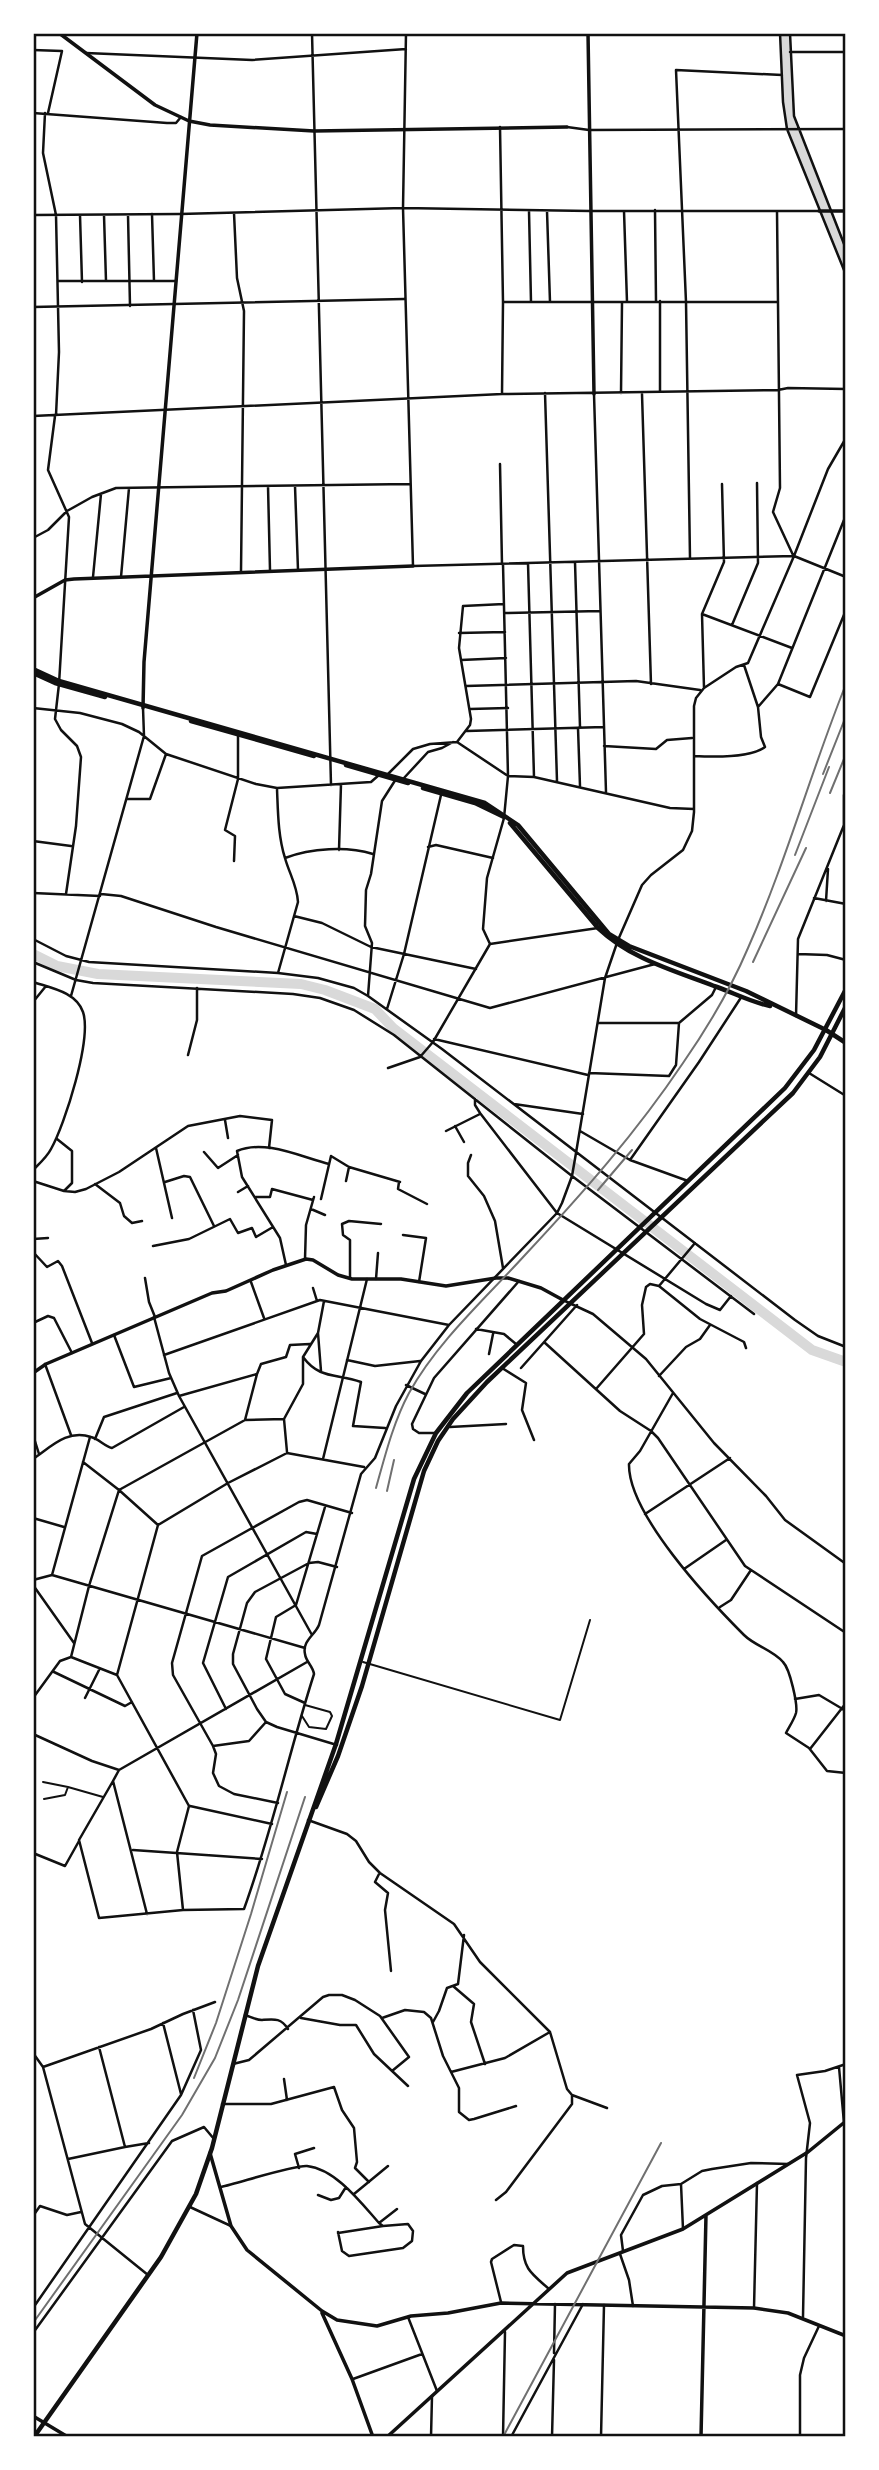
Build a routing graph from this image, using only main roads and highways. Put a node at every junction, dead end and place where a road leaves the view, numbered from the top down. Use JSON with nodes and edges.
{"nodes":[{"id":1,"x":33,"y":671,"type":"edge"},
{"id":2,"x":330,"y":759,"type":"junction"},
{"id":3,"x":396,"y":778,"type":"junction"},
{"id":4,"x":504,"y":816,"type":"junction"},
{"id":5,"x":617,"y":942,"type":"junction"},
{"id":6,"x":846,"y":989,"type":"edge"},
{"id":7,"x":774,"y":1006,"type":"junction"},
{"id":8,"x":846,"y":1006,"type":"edge"},
{"id":9,"x":826,"y":1030,"type":"junction"},
{"id":10,"x":832,"y":1034,"type":"junction"},
{"id":11,"x":846,"y":1043,"type":"edge"},
{"id":12,"x":338,"y":1745,"type":"junction"},
{"id":13,"x":34,"y":2437,"type":"edge"}],
"edges":[{"from":1,"to":2,"type":"main road"},
{"from":2,"to":3,"type":"main road"},
{"from":2,"to":3,"type":"main road"},
{"from":3,"to":4,"type":"main road"},
{"from":3,"to":4,"type":"main road"},
{"from":4,"to":5,"type":"main road"},
{"from":4,"to":5,"type":"main road"},
{"from":5,"to":7,"type":"main road"},
{"from":5,"to":7,"type":"main road"},
{"from":6,"to":9,"type":"main road"},
{"from":7,"to":9,"type":"main road"},
{"from":8,"to":10,"type":"main road"},
{"from":9,"to":10,"type":"main road"},
{"from":9,"to":12,"type":"main road"},
{"from":10,"to":11,"type":"main road"},
{"from":10,"to":12,"type":"main road"},
{"from":12,"to":13,"type":"main road"}]}
